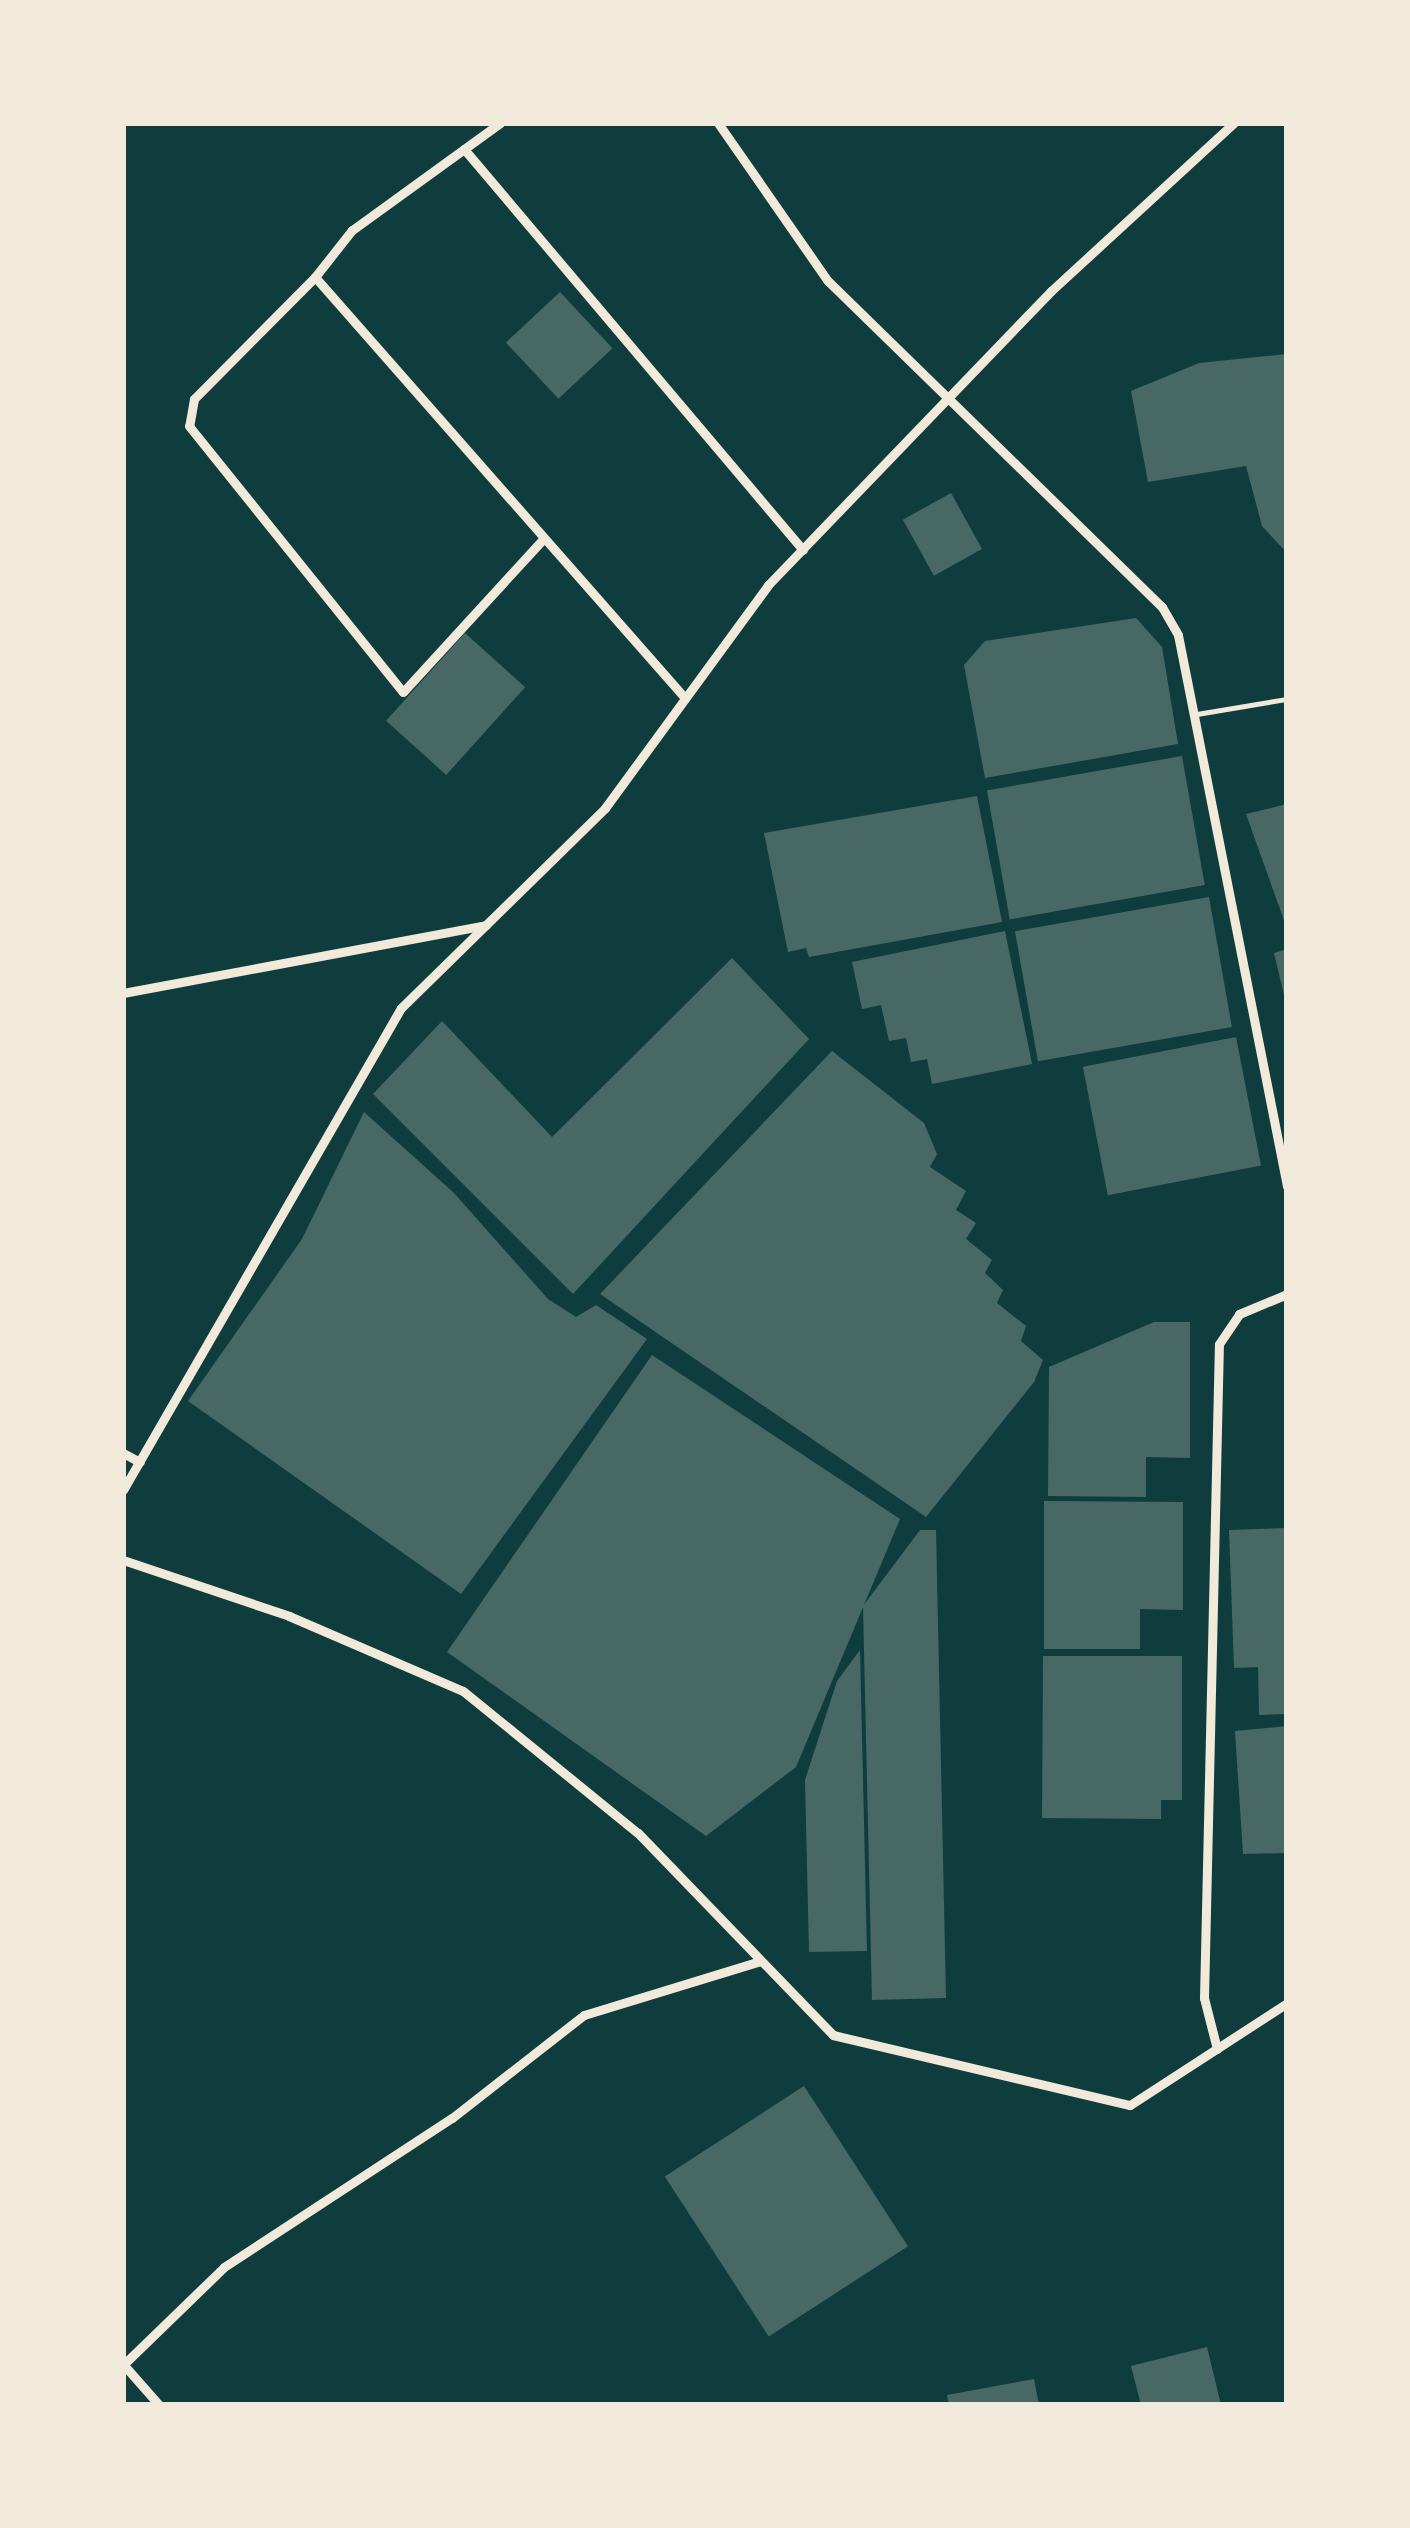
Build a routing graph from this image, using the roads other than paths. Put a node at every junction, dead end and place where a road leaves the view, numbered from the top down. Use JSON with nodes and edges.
{"nodes":[{"id":1,"x":500,"y":123,"type":"edge"},
{"id":2,"x":718,"y":123,"type":"edge"},
{"id":3,"x":1234,"y":123,"type":"edge"},
{"id":4,"x":464,"y":149,"type":"junction"},
{"id":5,"x":315,"y":277,"type":"junction"},
{"id":6,"x":953,"y":399,"type":"junction"},
{"id":7,"x":543,"y":539,"type":"junction"},
{"id":8,"x":803,"y":550,"type":"junction"},
{"id":9,"x":685,"y":698,"type":"junction"},
{"id":10,"x":1287,"y":699,"type":"edge"},
{"id":11,"x":1197,"y":714,"type":"junction"},
{"id":12,"x":486,"y":925,"type":"junction"},
{"id":13,"x":123,"y":993,"type":"edge"},
{"id":14,"x":1287,"y":1186,"type":"edge"},
{"id":15,"x":1287,"y":1294,"type":"edge"},
{"id":16,"x":123,"y":1454,"type":"edge"},
{"id":17,"x":140,"y":1462,"type":"junction"},
{"id":18,"x":123,"y":1490,"type":"edge"},
{"id":19,"x":123,"y":1560,"type":"edge"},
{"id":20,"x":761,"y":1961,"type":"junction"},
{"id":21,"x":1287,"y":2003,"type":"edge"},
{"id":22,"x":1216,"y":2049,"type":"junction"},
{"id":23,"x":123,"y":2365,"type":"edge"},
{"id":24,"x":159,"y":2405,"type":"edge"}],
"edges":[{"from":1,"to":4,"type":"street"},
{"from":2,"to":6,"type":"street"},
{"from":3,"to":6,"type":"street"},
{"from":4,"to":5,"type":"street"},
{"from":4,"to":8,"type":"street"},
{"from":5,"to":7,"type":"street"},
{"from":5,"to":7,"type":"street"},
{"from":6,"to":8,"type":"street"},
{"from":6,"to":11,"type":"street"},
{"from":7,"to":9,"type":"street"},
{"from":8,"to":9,"type":"street"},
{"from":9,"to":12,"type":"street"},
{"from":10,"to":11,"type":"lane"},
{"from":11,"to":14,"type":"street"},
{"from":12,"to":13,"type":"street"},
{"from":12,"to":17,"type":"street"},
{"from":15,"to":22,"type":"street"},
{"from":16,"to":17,"type":"street"},
{"from":17,"to":18,"type":"street"},
{"from":19,"to":20,"type":"street"},
{"from":20,"to":22,"type":"street"},
{"from":20,"to":23,"type":"street"},
{"from":21,"to":22,"type":"street"},
{"from":23,"to":24,"type":"street"}]}
